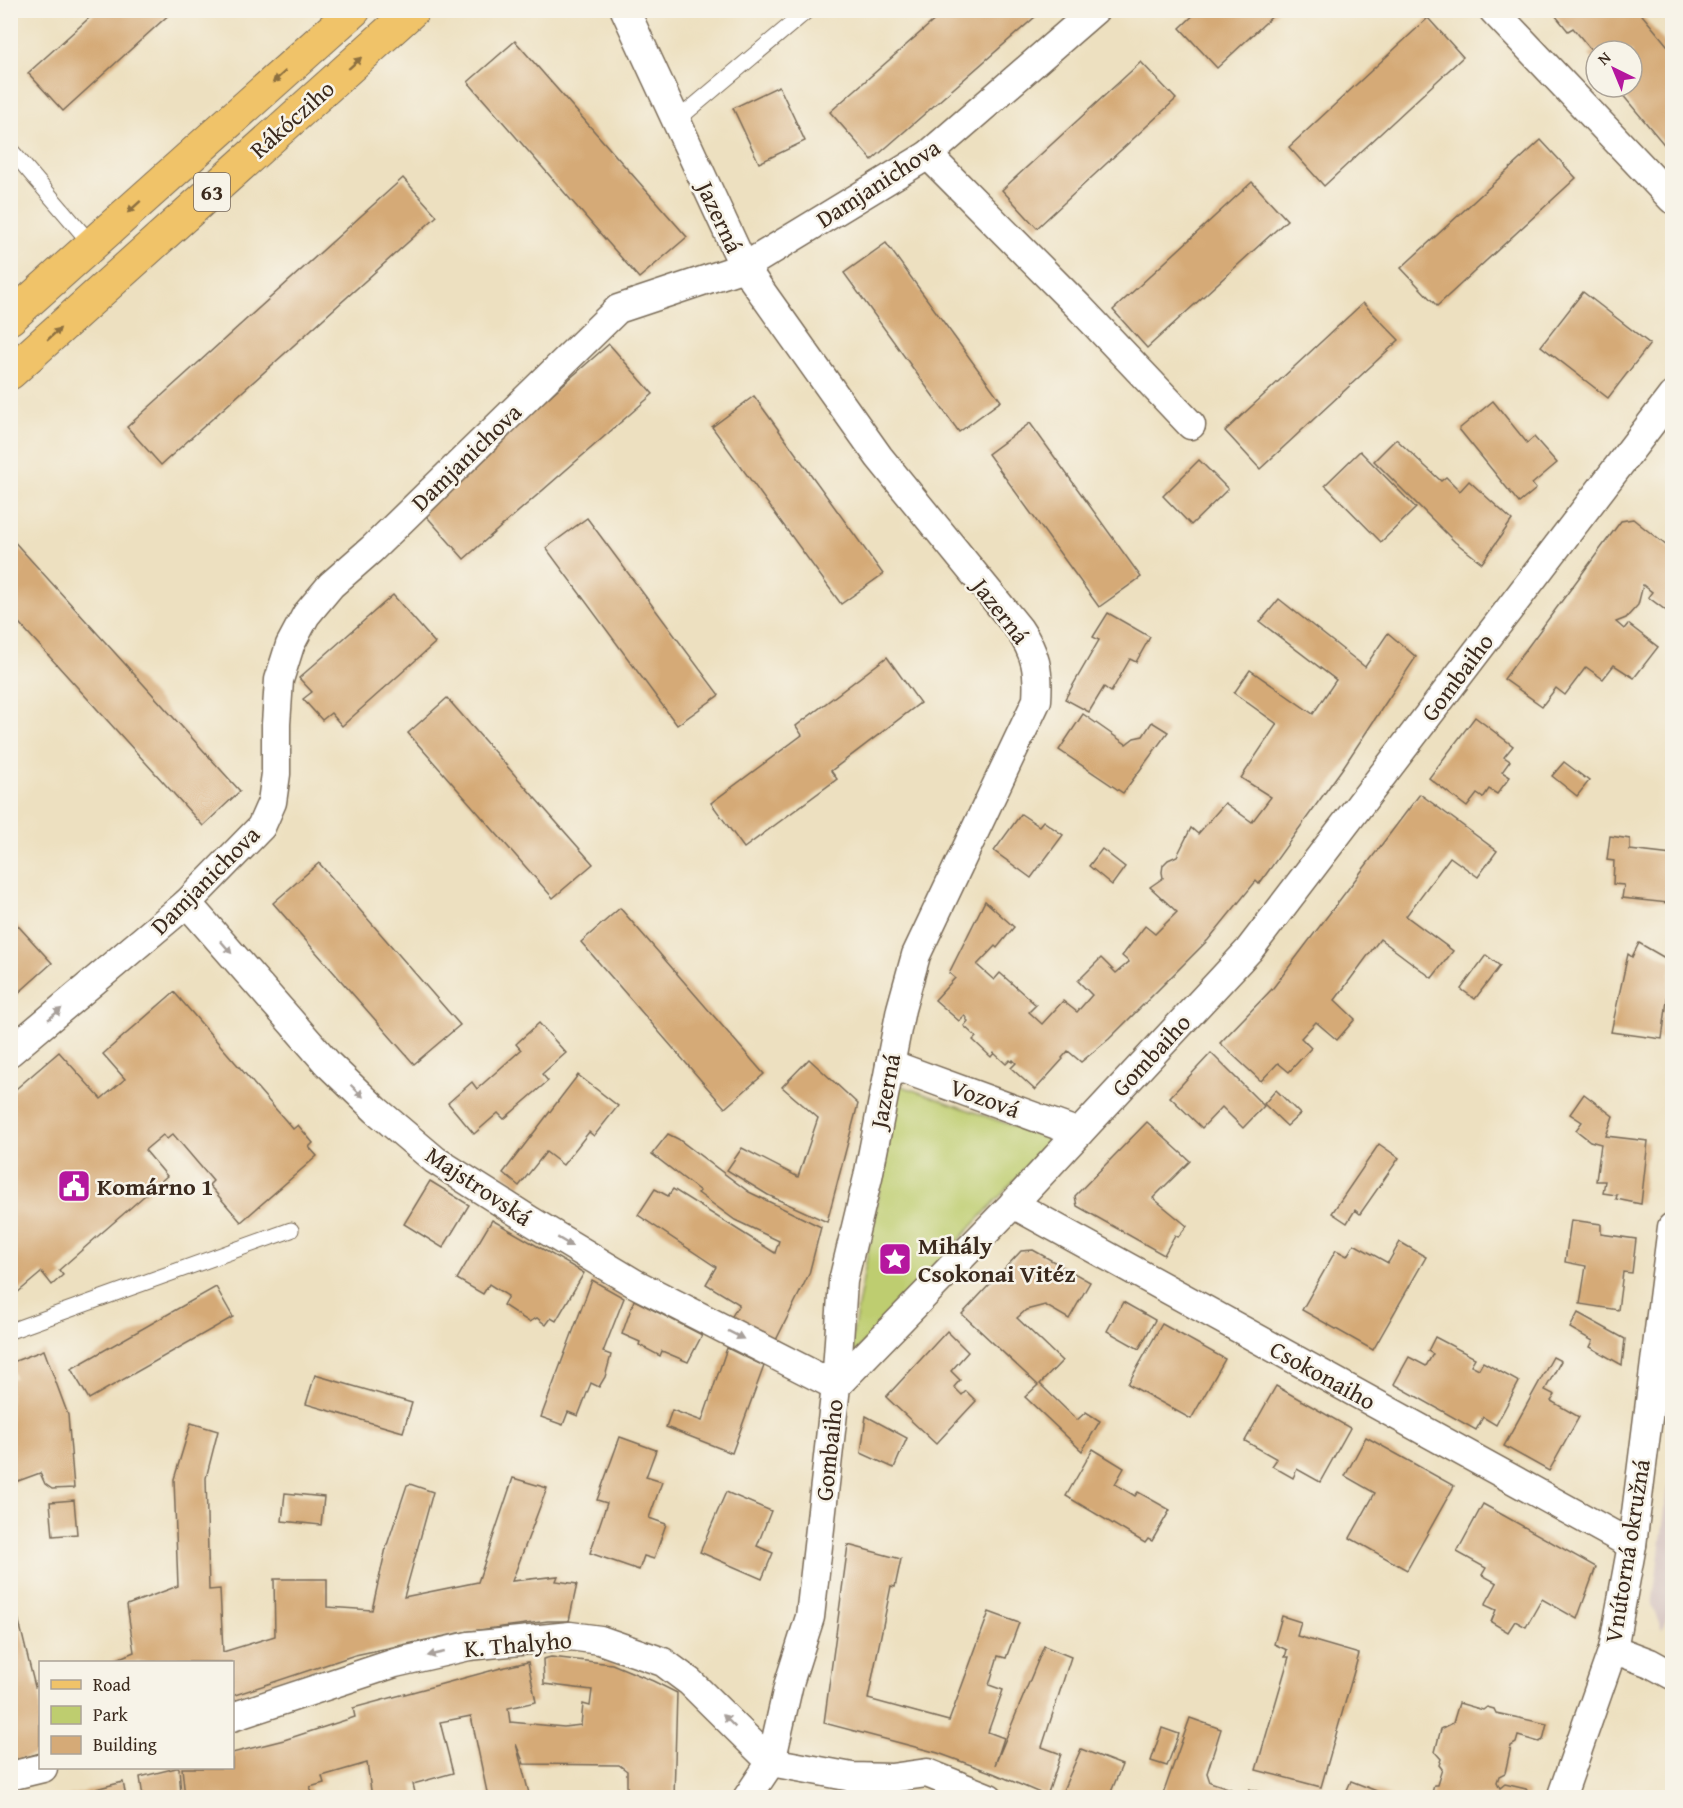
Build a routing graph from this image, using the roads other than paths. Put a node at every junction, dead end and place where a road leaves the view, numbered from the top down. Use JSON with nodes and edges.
{"nodes":[{"id":1,"x":354,"y":10,"type":"edge"},
{"id":2,"x":413,"y":10,"type":"edge"},
{"id":3,"x":625,"y":10,"type":"edge"},
{"id":4,"x":808,"y":10,"type":"edge"},
{"id":5,"x":1095,"y":10,"type":"edge"},
{"id":6,"x":1493,"y":10,"type":"edge"},
{"id":7,"x":676,"y":121,"type":"junction"},
{"id":8,"x":10,"y":149,"type":"edge"},
{"id":9,"x":928,"y":155,"type":"junction"},
{"id":10,"x":1672,"y":199,"type":"edge"},
{"id":11,"x":92,"y":245,"type":"junction"},
{"id":12,"x":744,"y":267,"type":"junction"},
{"id":13,"x":10,"y":318,"type":"edge"},
{"id":14,"x":10,"y":373,"type":"edge"},
{"id":15,"x":1672,"y":396,"type":"edge"},
{"id":16,"x":1191,"y":425,"type":"dead end"},
{"id":17,"x":187,"y":903,"type":"junction"},
{"id":18,"x":10,"y":1052,"type":"edge"},
{"id":19,"x":890,"y":1064,"type":"junction"},
{"id":20,"x":1079,"y":1133,"type":"junction"},
{"id":21,"x":1013,"y":1204,"type":"junction"},
{"id":22,"x":1672,"y":1227,"type":"edge"},
{"id":23,"x":291,"y":1230,"type":"dead end"},
{"id":24,"x":10,"y":1331,"type":"edge"},
{"id":25,"x":836,"y":1386,"type":"junction"},
{"id":26,"x":1632,"y":1545,"type":"junction"},
{"id":27,"x":1612,"y":1649,"type":"junction"},
{"id":28,"x":1672,"y":1675,"type":"edge"},
{"id":29,"x":234,"y":1716,"type":"edge"},
{"id":30,"x":771,"y":1762,"type":"junction"},
{"id":31,"x":39,"y":1768,"type":"edge"},
{"id":32,"x":10,"y":1776,"type":"edge"},
{"id":33,"x":892,"y":1788,"type":"edge"},
{"id":34,"x":747,"y":1797,"type":"edge"},
{"id":35,"x":989,"y":1797,"type":"edge"},
{"id":36,"x":1561,"y":1797,"type":"edge"}],
"edges":[{"from":1,"to":11,"type":"main road","name":"Rákócziho","number":"63","one_way":true},
{"from":14,"to":2,"type":"main road","name":"Rákócziho","number":"63","one_way":true},
{"from":3,"to":7,"type":"street","name":"Jazerná"},
{"from":4,"to":7,"type":"lane"},
{"from":5,"to":9,"type":"street","name":"Damjanichova"},
{"from":6,"to":10,"type":"street"},
{"from":7,"to":12,"type":"street","name":"Jazerná"},
{"from":8,"to":11,"type":"lane"},
{"from":9,"to":12,"type":"street","name":"Damjanichova"},
{"from":9,"to":16,"type":"street"},
{"from":11,"to":13,"type":"main road","name":"Rákócziho","number":"63"},
{"from":12,"to":17,"type":"street","name":"Damjanichova"},
{"from":12,"to":19,"type":"street","name":"Jazerná"},
{"from":15,"to":20,"type":"street","name":"Gombaiho"},
{"from":18,"to":17,"type":"street","name":"Damjanichova","one_way":true},
{"from":17,"to":25,"type":"street","name":"Majstrovská","one_way":true},
{"from":19,"to":20,"type":"street","name":"Vozová"},
{"from":19,"to":25,"type":"street","name":"Jazerná"},
{"from":20,"to":21,"type":"street","name":"Gombaiho"},
{"from":21,"to":25,"type":"street","name":"Gombaiho"},
{"from":21,"to":26,"type":"street","name":"Csokonaiho"},
{"from":22,"to":26,"type":"street","name":"Vnútorná okružná"},
{"from":23,"to":24,"type":"lane"},
{"from":25,"to":30,"type":"street","name":"Gombaiho"},
{"from":26,"to":27,"type":"street","name":"Vnútorná okružná"},
{"from":27,"to":28,"type":"street"},
{"from":27,"to":36,"type":"street","name":"Vnútorná okružná"},
{"from":30,"to":29,"type":"street","name":"K. Thalyho","one_way":true},
{"from":30,"to":33,"type":"street"},
{"from":30,"to":34,"type":"street"},
{"from":31,"to":32,"type":"street"},
{"from":33,"to":35,"type":"street"}]}
